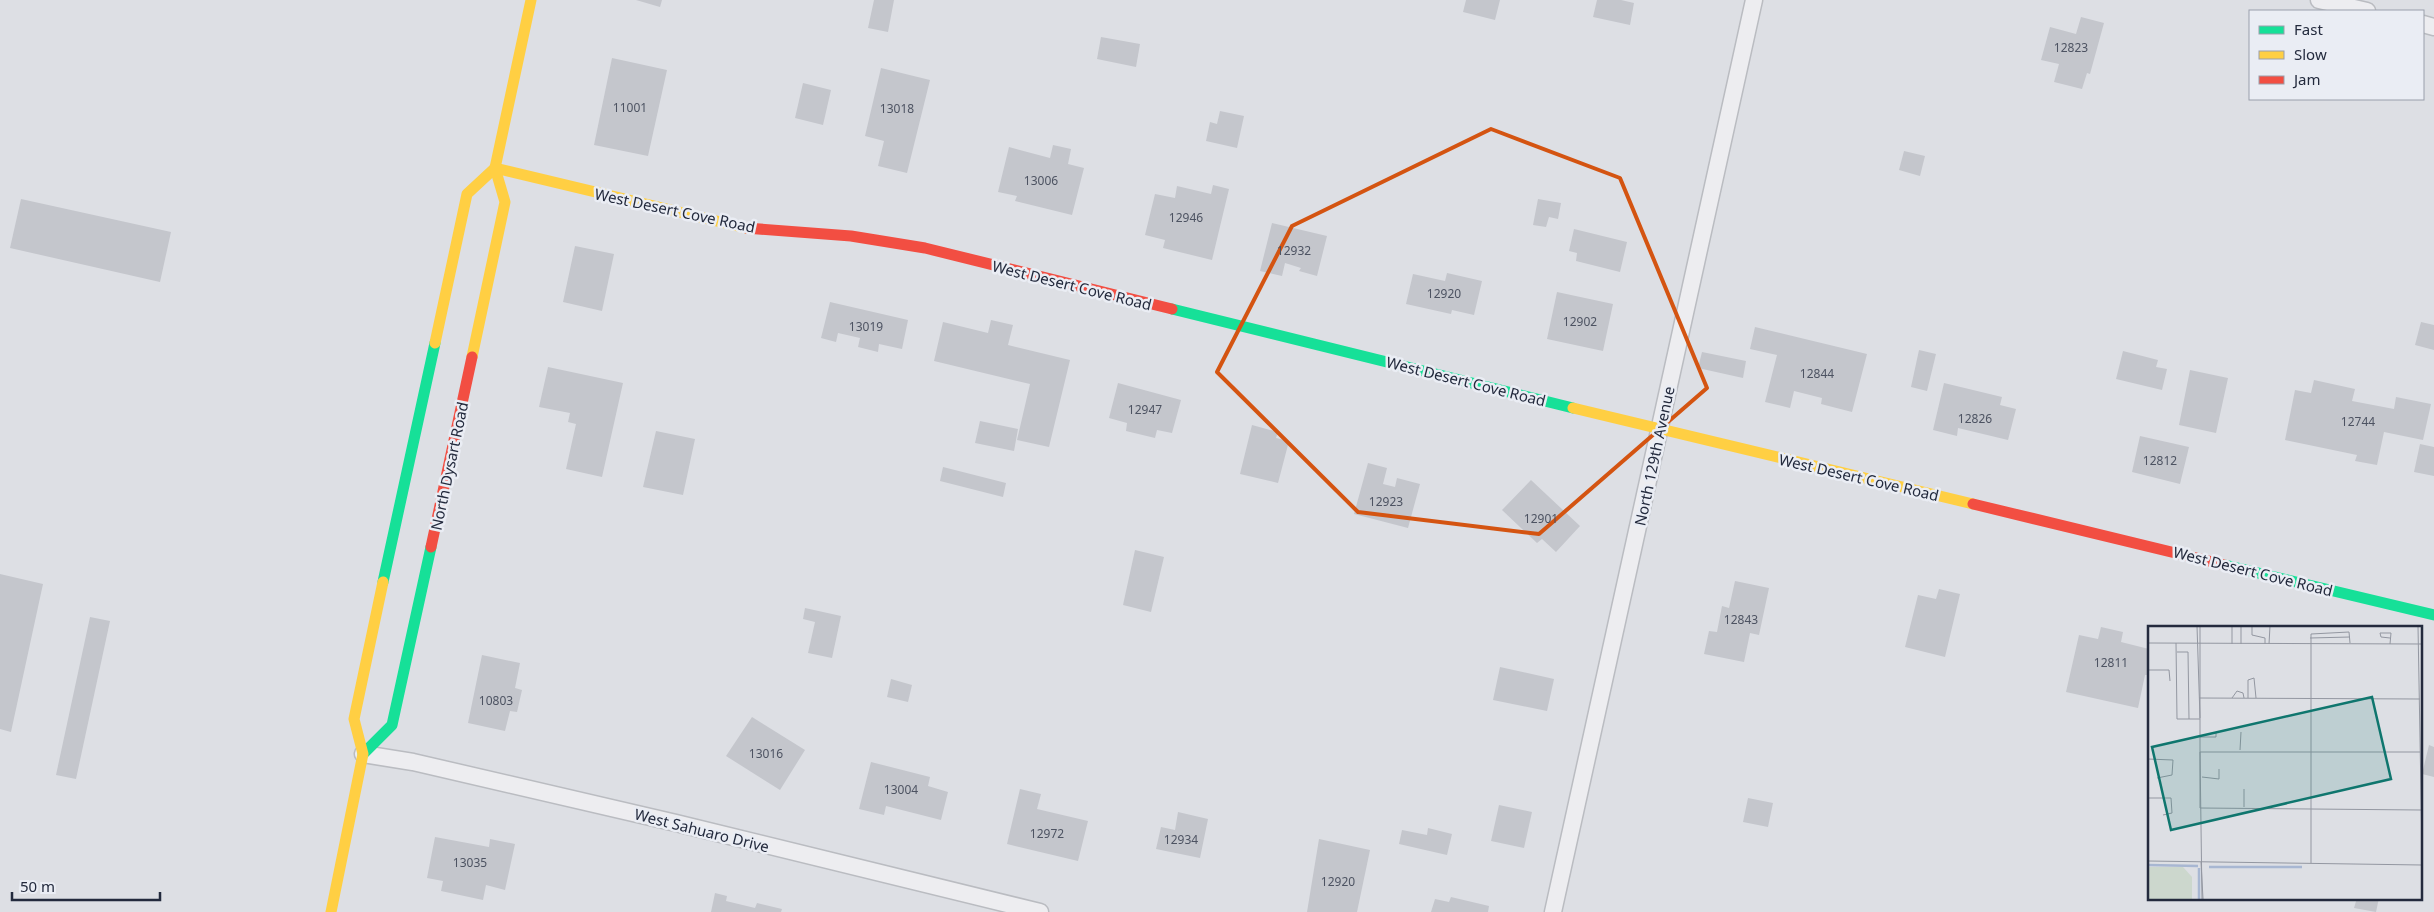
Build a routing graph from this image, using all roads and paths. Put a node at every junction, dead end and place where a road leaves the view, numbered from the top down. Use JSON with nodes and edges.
{"nodes":[{"id":1,"x":531,"y":0,"type":"edge"},
{"id":2,"x":1754,"y":0,"type":"edge"},
{"id":3,"x":2319,"y":0,"type":"edge"},
{"id":4,"x":2363,"y":10,"type":"edge"},
{"id":5,"x":494,"y":168,"type":"junction"},
{"id":6,"x":1660,"y":429,"type":"junction"},
{"id":7,"x":2434,"y":615,"type":"edge"},
{"id":8,"x":364,"y":754,"type":"junction"},
{"id":9,"x":331,"y":912,"type":"edge"},
{"id":10,"x":1040,"y":912,"type":"edge"},
{"id":11,"x":1552,"y":912,"type":"edge"}],
"edges":[{"from":1,"to":5,"type":"street"},
{"from":2,"to":6,"type":"street","name":"North 129th Avenue"},
{"from":3,"to":4,"type":"street"},
{"from":5,"to":6,"type":"street","name":"West Desert Cove Road"},
{"from":5,"to":8,"type":"street"},
{"from":5,"to":8,"type":"street","name":"North Dysart Road"},
{"from":6,"to":7,"type":"street","name":"West Desert Cove Road"},
{"from":6,"to":11,"type":"street","name":"North 129th Avenue"},
{"from":8,"to":9,"type":"street"},
{"from":8,"to":10,"type":"street","name":"West Sahuaro Drive"}]}
